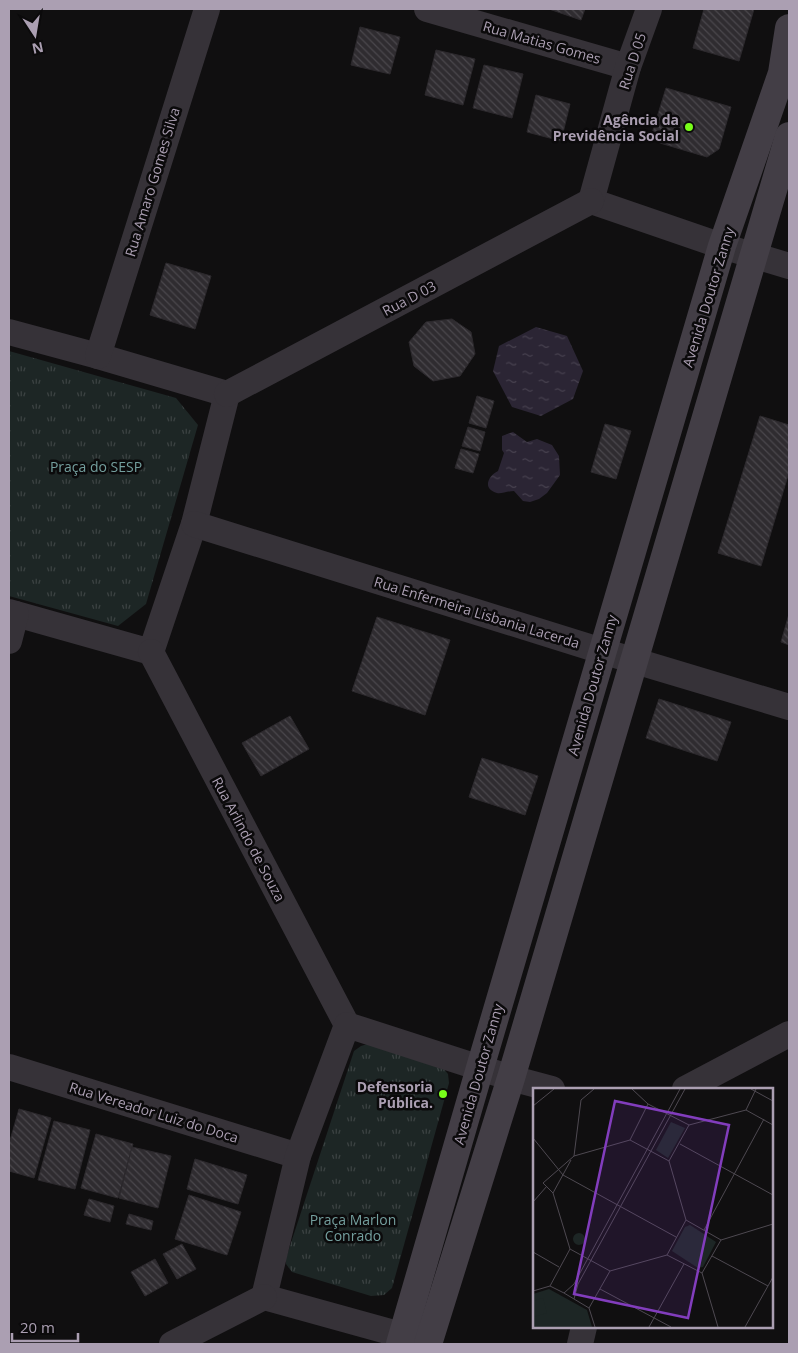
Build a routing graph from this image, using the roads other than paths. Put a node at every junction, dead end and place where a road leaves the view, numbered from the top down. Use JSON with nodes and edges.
{"nodes":[{"id":1,"x":207,"y":9,"type":"edge"},
{"id":2,"x":427,"y":9,"type":"edge"},
{"id":3,"x":650,"y":9,"type":"edge"},
{"id":4,"x":789,"y":28,"type":"edge"},
{"id":5,"x":628,"y":67,"type":"junction"},
{"id":6,"x":789,"y":136,"type":"edge"},
{"id":7,"x":591,"y":201,"type":"junction"},
{"id":8,"x":722,"y":246,"type":"junction"},
{"id":9,"x":754,"y":256,"type":"junction"},
{"id":10,"x":789,"y":266,"type":"edge"},
{"id":11,"x":9,"y":332,"type":"edge"},
{"id":12,"x":98,"y":356,"type":"junction"},
{"id":13,"x":228,"y":394,"type":"junction"},
{"id":14,"x":194,"y":524,"type":"junction"},
{"id":15,"x":13,"y":613,"type":"edge"},
{"id":16,"x":9,"y":641,"type":"edge"},
{"id":17,"x":602,"y":651,"type":"junction"},
{"id":18,"x":151,"y":652,"type":"junction"},
{"id":19,"x":635,"y":661,"type":"junction"},
{"id":20,"x":789,"y":707,"type":"edge"},
{"id":21,"x":347,"y":1025,"type":"junction"},
{"id":22,"x":789,"y":1034,"type":"edge"},
{"id":23,"x":9,"y":1067,"type":"edge"},
{"id":24,"x":480,"y":1068,"type":"junction"},
{"id":25,"x":511,"y":1078,"type":"junction"},
{"id":26,"x":548,"y":1088,"type":"edge"},
{"id":27,"x":687,"y":1088,"type":"edge"},
{"id":28,"x":298,"y":1156,"type":"junction"},
{"id":29,"x":264,"y":1297,"type":"junction"},
{"id":30,"x":584,"y":1328,"type":"edge"},
{"id":31,"x":419,"y":1342,"type":"edge"},
{"id":32,"x":172,"y":1344,"type":"edge"},
{"id":33,"x":580,"y":1344,"type":"edge"}],
"edges":[{"from":1,"to":12,"type":"street","name":"Rua Amaro Gomes Silva"},
{"from":2,"to":5,"type":"street","name":"Rua Matias Gomes"},
{"from":3,"to":5,"type":"street","name":"Rua D 05"},
{"from":4,"to":8,"type":"street","name":"Avenida Doutor Zanny"},
{"from":5,"to":7,"type":"street","name":"Rua D 05"},
{"from":6,"to":9,"type":"street"},
{"from":7,"to":8,"type":"street"},
{"from":7,"to":13,"type":"street","name":"Rua D 03"},
{"from":8,"to":9,"type":"street"},
{"from":8,"to":17,"type":"street","name":"Avenida Doutor Zanny"},
{"from":9,"to":10,"type":"street"},
{"from":9,"to":19,"type":"street"},
{"from":11,"to":12,"type":"street"},
{"from":12,"to":13,"type":"street"},
{"from":13,"to":14,"type":"street"},
{"from":14,"to":17,"type":"street","name":"Rua Enfermeira Lisbania Lacerda"},
{"from":14,"to":18,"type":"street"},
{"from":15,"to":16,"type":"street"},
{"from":15,"to":18,"type":"street"},
{"from":17,"to":19,"type":"street","name":"Rua Enfermeira Lisbania Lacerda"},
{"from":17,"to":24,"type":"street","name":"Avenida Doutor Zanny"},
{"from":18,"to":21,"type":"street","name":"Rua Arlindo de Souza"},
{"from":19,"to":20,"type":"street","name":"Rua Enfermeira Lisbania Lacerda"},
{"from":19,"to":25,"type":"street"},
{"from":21,"to":24,"type":"street"},
{"from":21,"to":28,"type":"street"},
{"from":22,"to":27,"type":"street"},
{"from":23,"to":28,"type":"street","name":"Rua Vereador Luiz do Doca"},
{"from":24,"to":25,"type":"street"},
{"from":24,"to":31,"type":"street","name":"Avenida Doutor Zanny"},
{"from":25,"to":26,"type":"street"},
{"from":25,"to":31,"type":"street"},
{"from":28,"to":29,"type":"street"},
{"from":29,"to":31,"type":"street"},
{"from":29,"to":32,"type":"street"},
{"from":30,"to":33,"type":"street"}]}
